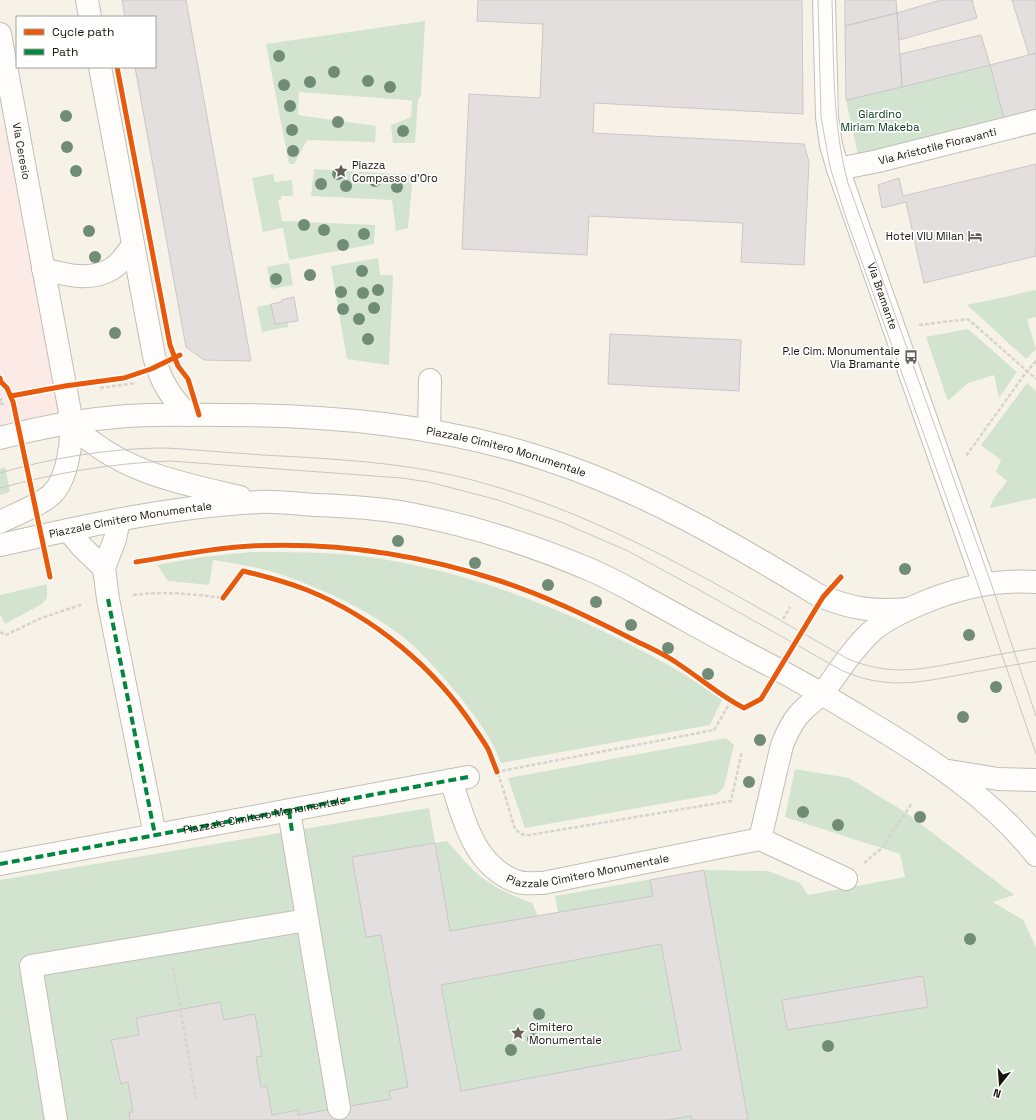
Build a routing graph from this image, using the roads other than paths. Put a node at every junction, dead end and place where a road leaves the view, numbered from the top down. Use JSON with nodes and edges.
{"nodes":[{"id":1,"x":87,"y":0,"type":"edge"},
{"id":2,"x":824,"y":0,"type":"edge"},
{"id":3,"x":90,"y":16,"type":"edge"},
{"id":4,"x":0,"y":34,"type":"edge"},
{"id":5,"x":100,"y":68,"type":"edge"},
{"id":6,"x":1036,"y":121,"type":"edge"},
{"id":7,"x":838,"y":169,"type":"junction"},
{"id":8,"x":132,"y":245,"type":"junction"},
{"id":9,"x":43,"y":269,"type":"junction"},
{"id":10,"x":430,"y":380,"type":"dead end"},
{"id":11,"x":188,"y":415,"type":"junction"},
{"id":12,"x":72,"y":423,"type":"junction"},
{"id":13,"x":429,"y":431,"type":"junction"},
{"id":14,"x":0,"y":438,"type":"edge"},
{"id":15,"x":263,"y":502,"type":"junction"},
{"id":16,"x":119,"y":520,"type":"junction"},
{"id":17,"x":0,"y":522,"type":"edge"},
{"id":18,"x":68,"y":530,"type":"junction"},
{"id":19,"x":0,"y":545,"type":"edge"},
{"id":20,"x":104,"y":568,"type":"junction"},
{"id":21,"x":1036,"y":582,"type":"edge"},
{"id":22,"x":984,"y":584,"type":"junction"},
{"id":23,"x":909,"y":609,"type":"junction"},
{"id":24,"x":822,"y":694,"type":"junction"},
{"id":25,"x":945,"y":771,"type":"junction"},
{"id":26,"x":1036,"y":780,"type":"edge"},
{"id":27,"x":290,"y":821,"type":"junction"},
{"id":28,"x":155,"y":835,"type":"junction"},
{"id":29,"x":760,"y":839,"type":"junction"},
{"id":30,"x":1036,"y":855,"type":"edge"},
{"id":31,"x":0,"y":864,"type":"edge"},
{"id":32,"x":846,"y":879,"type":"road end"},
{"id":33,"x":307,"y":920,"type":"junction"},
{"id":34,"x":339,"y":1108,"type":"dead end"},
{"id":35,"x":56,"y":1120,"type":"edge"}],
"edges":[{"from":1,"to":3,"type":"main road"},
{"from":2,"to":7,"type":"main road","name":"Via Bramante"},
{"from":4,"to":9,"type":"main road","name":"Via Ceresio"},
{"from":5,"to":8,"type":"main road"},
{"from":6,"to":7,"type":"main road","name":"Via Aristotile Fioravanti"},
{"from":7,"to":22,"type":"main road","name":"Via Bramante"},
{"from":8,"to":9,"type":"main road"},
{"from":8,"to":11,"type":"main road"},
{"from":9,"to":12,"type":"main road","name":"Via Ceresio"},
{"from":10,"to":13,"type":"main road"},
{"from":11,"to":12,"type":"main road","name":"Piazzale Cimitero Monumentale"},
{"from":11,"to":13,"type":"main road","name":"Piazzale Cimitero Monumentale"},
{"from":12,"to":14,"type":"main road","name":"Piazzale Cimitero Monumentale"},
{"from":12,"to":15,"type":"main road","name":"Piazzale Cimitero Monumentale"},
{"from":12,"to":17,"type":"main road"},
{"from":13,"to":23,"type":"main road","name":"Piazzale Cimitero Monumentale"},
{"from":15,"to":16,"type":"main road","name":"Piazzale Cimitero Monumentale"},
{"from":15,"to":24,"type":"main road","name":"Piazzale Cimitero Monumentale"},
{"from":16,"to":18,"type":"main road","name":"Piazzale Cimitero Monumentale"},
{"from":16,"to":20,"type":"main road"},
{"from":18,"to":19,"type":"main road","name":"Piazzale Cimitero Monumentale"},
{"from":18,"to":20,"type":"main road"},
{"from":20,"to":28,"type":"main road"},
{"from":21,"to":22,"type":"main road","name":"Piazzale Cimitero Monumentale"},
{"from":22,"to":23,"type":"main road","name":"Piazzale Cimitero Monumentale"},
{"from":23,"to":24,"type":"main road","name":"Piazzale Cimitero Monumentale"},
{"from":24,"to":25,"type":"main road","name":"Piazzale Cimitero Monumentale"},
{"from":24,"to":29,"type":"main road","name":"Piazzale Cimitero Monumentale"},
{"from":25,"to":26,"type":"main road","name":"Piazzale Cimitero Monumentale"},
{"from":25,"to":30,"type":"main road","name":"Piazzale Cimitero Monumentale"},
{"from":27,"to":28,"type":"main road","name":"Piazzale Cimitero Monumentale"},
{"from":27,"to":29,"type":"main road","name":"Piazzale Cimitero Monumentale"},
{"from":27,"to":33,"type":"main road"},
{"from":28,"to":31,"type":"main road","name":"Piazzale Cimitero Monumentale"},
{"from":29,"to":32,"type":"main road"},
{"from":33,"to":34,"type":"main road"},
{"from":33,"to":35,"type":"main road"}]}
